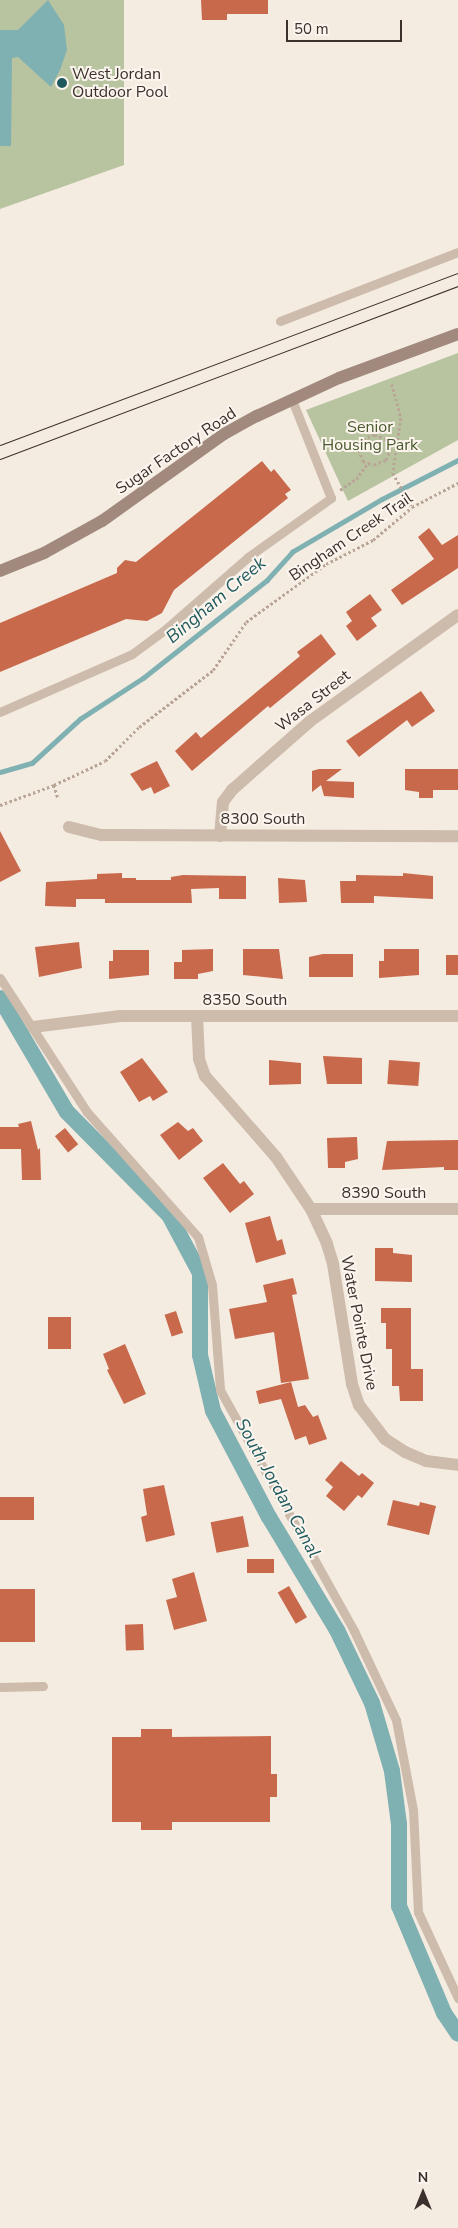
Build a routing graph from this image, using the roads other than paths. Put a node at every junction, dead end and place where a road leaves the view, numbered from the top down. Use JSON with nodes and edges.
{"nodes":[{"id":1,"x":458,"y":252,"type":"edge"},
{"id":2,"x":280,"y":321,"type":"dead end"},
{"id":3,"x":458,"y":334,"type":"edge"},
{"id":4,"x":292,"y":400,"type":"junction"},
{"id":5,"x":0,"y":571,"type":"edge"},
{"id":6,"x":458,"y":615,"type":"edge"},
{"id":7,"x":0,"y":712,"type":"edge"},
{"id":8,"x":69,"y":827,"type":"dead end"},
{"id":9,"x":220,"y":836,"type":"junction"},
{"id":10,"x":458,"y":836,"type":"edge"},
{"id":11,"x":0,"y":978,"type":"edge"},
{"id":12,"x":197,"y":1016,"type":"junction"},
{"id":13,"x":458,"y":1016,"type":"edge"},
{"id":14,"x":33,"y":1027,"type":"junction"},
{"id":15,"x":458,"y":1208,"type":"edge"},
{"id":16,"x":311,"y":1209,"type":"junction"},
{"id":17,"x":458,"y":1466,"type":"edge"},
{"id":18,"x":43,"y":1686,"type":"dead end"},
{"id":19,"x":0,"y":1687,"type":"edge"},
{"id":20,"x":458,"y":1998,"type":"edge"}],
"edges":[{"from":1,"to":2,"type":"lane"},
{"from":3,"to":4,"type":"street","name":"Sugar Factory Road"},
{"from":4,"to":5,"type":"street","name":"Sugar Factory Road"},
{"from":4,"to":7,"type":"lane"},
{"from":6,"to":9,"type":"street","name":"Wasa Street"},
{"from":8,"to":9,"type":"street","name":"8300 South"},
{"from":9,"to":10,"type":"street","name":"8300 South"},
{"from":11,"to":14,"type":"lane"},
{"from":12,"to":13,"type":"street","name":"8350 South"},
{"from":12,"to":14,"type":"street","name":"8350 South"},
{"from":12,"to":16,"type":"street","name":"Water Pointe Drive"},
{"from":14,"to":20,"type":"lane"},
{"from":15,"to":16,"type":"street","name":"8390 South"},
{"from":16,"to":17,"type":"street","name":"Water Pointe Drive"},
{"from":18,"to":19,"type":"lane"}]}
